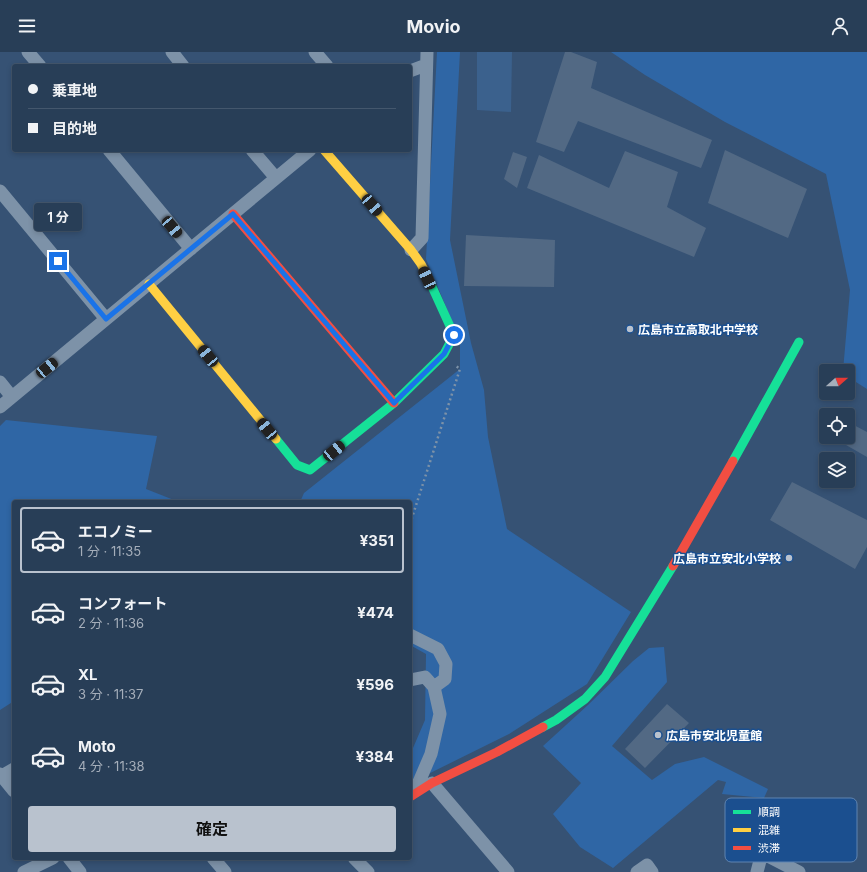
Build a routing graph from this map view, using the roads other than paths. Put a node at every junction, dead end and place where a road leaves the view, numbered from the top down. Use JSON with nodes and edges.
{"nodes":[{"id":1,"x":28,"y":52,"type":"edge"},
{"id":2,"x":172,"y":52,"type":"edge"},
{"id":3,"x":315,"y":52,"type":"edge"},
{"id":4,"x":426,"y":52,"type":"edge"},
{"id":5,"x":38,"y":64,"type":"edge"},
{"id":6,"x":181,"y":64,"type":"edge"},
{"id":7,"x":325,"y":64,"type":"edge"},
{"id":8,"x":426,"y":65,"type":"junction"},
{"id":9,"x":412,"y":70,"type":"edge"},
{"id":10,"x":111,"y":152,"type":"edge"},
{"id":11,"x":254,"y":152,"type":"edge"},
{"id":12,"x":308,"y":152,"type":"edge"},
{"id":13,"x":326,"y":152,"type":"edge"},
{"id":14,"x":276,"y":178,"type":"junction"},
{"id":15,"x":0,"y":191,"type":"edge"},
{"id":16,"x":233,"y":214,"type":"junction"},
{"id":17,"x":191,"y":249,"type":"junction"},
{"id":18,"x":411,"y":250,"type":"junction"},
{"id":19,"x":149,"y":284,"type":"junction"},
{"id":20,"x":106,"y":319,"type":"junction"},
{"id":21,"x":799,"y":342,"type":"dead end"},
{"id":22,"x":0,"y":382,"type":"edge"},
{"id":23,"x":12,"y":397,"type":"junction"},
{"id":24,"x":394,"y":403,"type":"junction"},
{"id":25,"x":0,"y":407,"type":"edge"},
{"id":26,"x":412,"y":636,"type":"edge"},
{"id":27,"x":412,"y":680,"type":"edge"},
{"id":28,"x":434,"y":687,"type":"junction"},
{"id":29,"x":12,"y":770,"type":"edge"},
{"id":30,"x":0,"y":774,"type":"edge"},
{"id":31,"x":0,"y":778,"type":"edge"},
{"id":32,"x":432,"y":783,"type":"junction"},
{"id":33,"x":12,"y":789,"type":"edge"},
{"id":34,"x":412,"y":790,"type":"edge"},
{"id":35,"x":412,"y":796,"type":"edge"},
{"id":36,"x":49,"y":860,"type":"edge"},
{"id":37,"x":71,"y":860,"type":"edge"},
{"id":38,"x":215,"y":860,"type":"edge"},
{"id":39,"x":356,"y":860,"type":"edge"},
{"id":40,"x":760,"y":862,"type":"edge"},
{"id":41,"x":780,"y":862,"type":"edge"},
{"id":42,"x":24,"y":872,"type":"edge"},
{"id":43,"x":80,"y":872,"type":"edge"},
{"id":44,"x":226,"y":872,"type":"edge"},
{"id":45,"x":368,"y":872,"type":"edge"},
{"id":46,"x":508,"y":872,"type":"edge"},
{"id":47,"x":638,"y":872,"type":"edge"},
{"id":48,"x":652,"y":872,"type":"edge"},
{"id":49,"x":757,"y":872,"type":"edge"},
{"id":50,"x":799,"y":872,"type":"edge"}],
"edges":[{"from":1,"to":5,"type":"street"},
{"from":2,"to":6,"type":"street"},
{"from":3,"to":7,"type":"street"},
{"from":4,"to":8,"type":"street"},
{"from":8,"to":9,"type":"street"},
{"from":8,"to":18,"type":"street"},
{"from":10,"to":17,"type":"street"},
{"from":11,"to":14,"type":"street"},
{"from":12,"to":14,"type":"street"},
{"from":13,"to":18,"type":"street"},
{"from":14,"to":16,"type":"street"},
{"from":15,"to":20,"type":"street"},
{"from":16,"to":17,"type":"street"},
{"from":16,"to":24,"type":"street"},
{"from":17,"to":19,"type":"street"},
{"from":18,"to":24,"type":"street"},
{"from":19,"to":20,"type":"street"},
{"from":19,"to":24,"type":"street"},
{"from":20,"to":23,"type":"street"},
{"from":21,"to":32,"type":"street"},
{"from":22,"to":23,"type":"street"},
{"from":23,"to":25,"type":"street"},
{"from":26,"to":28,"type":"street"},
{"from":27,"to":28,"type":"street"},
{"from":28,"to":34,"type":"street"},
{"from":29,"to":31,"type":"street"},
{"from":30,"to":33,"type":"street"},
{"from":32,"to":35,"type":"street"},
{"from":32,"to":46,"type":"street"},
{"from":36,"to":42,"type":"street"},
{"from":37,"to":43,"type":"street"},
{"from":38,"to":44,"type":"street"},
{"from":39,"to":45,"type":"street"},
{"from":40,"to":49,"type":"street"},
{"from":41,"to":50,"type":"street"},
{"from":47,"to":48,"type":"street"}]}
